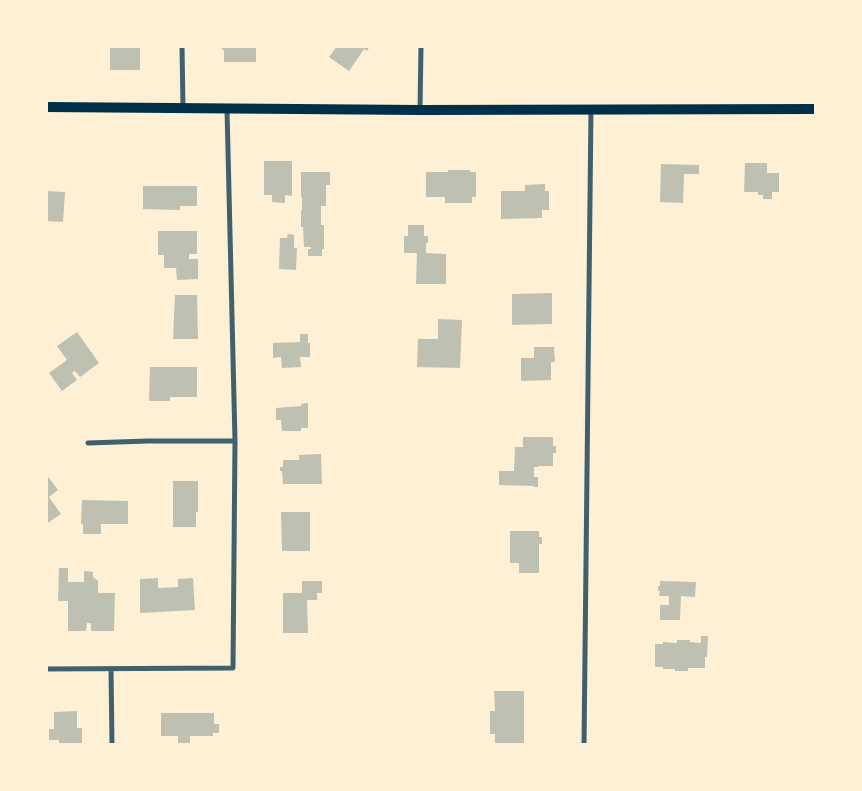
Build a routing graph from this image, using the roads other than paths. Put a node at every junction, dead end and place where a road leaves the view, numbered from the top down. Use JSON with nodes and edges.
{"nodes":[{"id":1,"x":182,"y":46,"type":"edge"},
{"id":2,"x":421,"y":46,"type":"edge"},
{"id":3,"x":46,"y":107,"type":"edge"},
{"id":4,"x":183,"y":108,"type":"junction"},
{"id":5,"x":227,"y":109,"type":"junction"},
{"id":6,"x":590,"y":109,"type":"junction"},
{"id":7,"x":816,"y":109,"type":"edge"},
{"id":8,"x":420,"y":110,"type":"junction"},
{"id":9,"x":235,"y":441,"type":"junction"},
{"id":10,"x":88,"y":443,"type":"dead end"},
{"id":11,"x":111,"y":668,"type":"junction"},
{"id":12,"x":46,"y":669,"type":"edge"},
{"id":13,"x":112,"y":745,"type":"edge"},
{"id":14,"x":584,"y":745,"type":"edge"}],
"edges":[{"from":1,"to":4,"type":"street"},
{"from":2,"to":8,"type":"street"},
{"from":3,"to":4,"type":"main road"},
{"from":4,"to":5,"type":"main road"},
{"from":5,"to":8,"type":"main road"},
{"from":5,"to":9,"type":"street"},
{"from":6,"to":7,"type":"main road"},
{"from":6,"to":8,"type":"main road"},
{"from":6,"to":14,"type":"street"},
{"from":9,"to":10,"type":"street"},
{"from":9,"to":11,"type":"street"},
{"from":11,"to":12,"type":"street"},
{"from":11,"to":13,"type":"street"}]}
